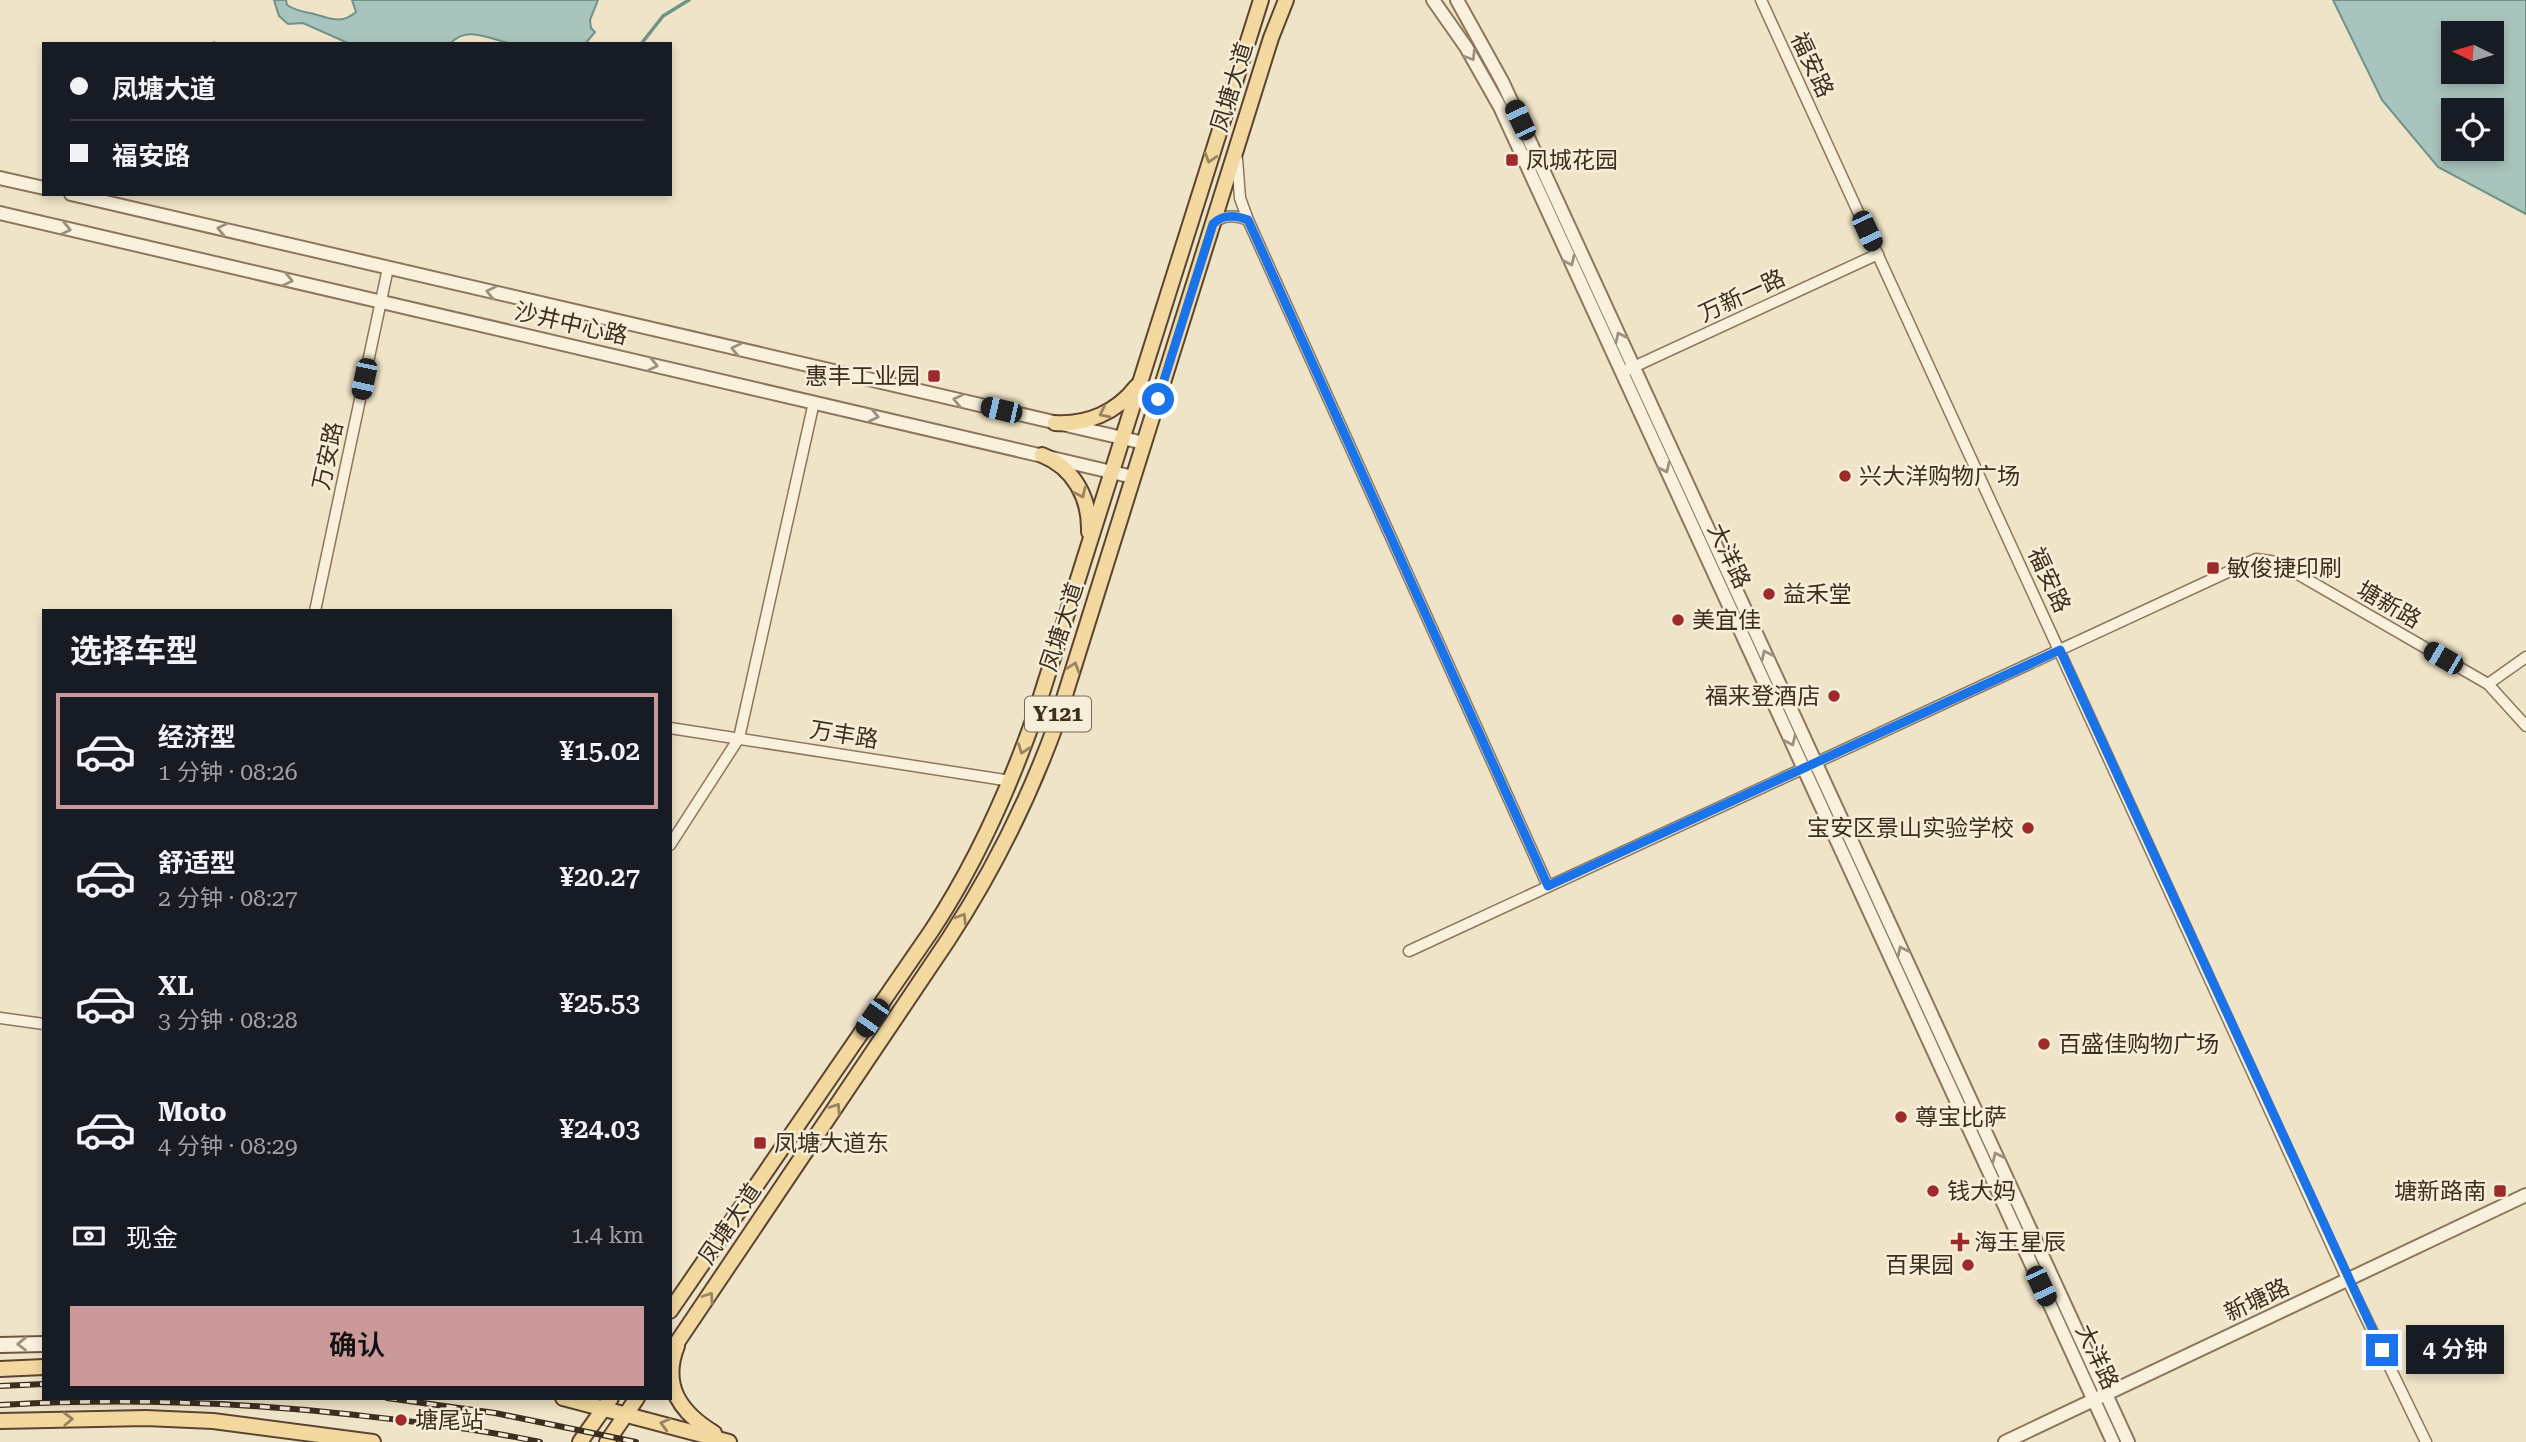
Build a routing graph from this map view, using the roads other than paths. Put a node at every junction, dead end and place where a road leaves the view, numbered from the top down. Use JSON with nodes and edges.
{"nodes":[{"id":1,"x":1261,"y":0,"type":"edge"},
{"id":2,"x":1286,"y":0,"type":"edge"},
{"id":3,"x":1433,"y":0,"type":"edge"},
{"id":4,"x":1457,"y":0,"type":"edge"},
{"id":5,"x":1761,"y":0,"type":"edge"},
{"id":6,"x":1237,"y":146,"type":"junction"},
{"id":7,"x":0,"y":178,"type":"edge"},
{"id":8,"x":42,"y":188,"type":"edge"},
{"id":9,"x":80,"y":196,"type":"edge"},
{"id":10,"x":0,"y":213,"type":"edge"},
{"id":11,"x":1248,"y":220,"type":"junction"},
{"id":12,"x":1213,"y":224,"type":"junction"},
{"id":13,"x":1878,"y":254,"type":"junction"},
{"id":14,"x":388,"y":268,"type":"junction"},
{"id":15,"x":380,"y":302,"type":"junction"},
{"id":16,"x":1634,"y":367,"type":"junction"},
{"id":17,"x":1621,"y":372,"type":"junction"},
{"id":18,"x":1140,"y":379,"type":"junction"},
{"id":19,"x":814,"y":402,"type":"junction"},
{"id":20,"x":1055,"y":423,"type":"junction"},
{"id":21,"x":1122,"y":438,"type":"junction"},
{"id":22,"x":1144,"y":443,"type":"junction"},
{"id":23,"x":1042,"y":455,"type":"junction"},
{"id":24,"x":1111,"y":471,"type":"junction"},
{"id":25,"x":1133,"y":477,"type":"junction"},
{"id":26,"x":1088,"y":547,"type":"junction"},
{"id":27,"x":315,"y":609,"type":"edge"},
{"id":28,"x":2060,"y":650,"type":"junction"},
{"id":29,"x":2526,"y":657,"type":"edge"},
{"id":30,"x":2488,"y":684,"type":"junction"},
{"id":31,"x":2526,"y":726,"type":"edge"},
{"id":32,"x":672,"y":728,"type":"edge"},
{"id":33,"x":739,"y":738,"type":"junction"},
{"id":34,"x":1810,"y":765,"type":"junction"},
{"id":35,"x":1011,"y":781,"type":"junction"},
{"id":36,"x":672,"y":842,"type":"edge"},
{"id":37,"x":1548,"y":886,"type":"junction"},
{"id":38,"x":1409,"y":951,"type":"dead end"},
{"id":39,"x":0,"y":1018,"type":"edge"},
{"id":40,"x":42,"y":1024,"type":"edge"},
{"id":41,"x":2526,"y":1195,"type":"edge"},
{"id":42,"x":2348,"y":1281,"type":"junction"},
{"id":43,"x":672,"y":1308,"type":"edge"},
{"id":44,"x":680,"y":1339,"type":"junction"},
{"id":45,"x":42,"y":1344,"type":"edge"},
{"id":46,"x":0,"y":1345,"type":"edge"},
{"id":47,"x":672,"y":1350,"type":"edge"},
{"id":48,"x":672,"y":1366,"type":"edge"},
{"id":49,"x":42,"y":1367,"type":"edge"},
{"id":50,"x":0,"y":1369,"type":"edge"},
{"id":51,"x":672,"y":1378,"type":"edge"},
{"id":52,"x":2100,"y":1397,"type":"junction"},
{"id":53,"x":581,"y":1400,"type":"edge"},
{"id":54,"x":636,"y":1400,"type":"edge"},
{"id":55,"x":607,"y":1403,"type":"edge"},
{"id":56,"x":626,"y":1414,"type":"junction"},
{"id":57,"x":0,"y":1421,"type":"edge"},
{"id":58,"x":373,"y":1442,"type":"edge"},
{"id":59,"x":580,"y":1442,"type":"edge"},
{"id":60,"x":607,"y":1442,"type":"edge"},
{"id":61,"x":728,"y":1442,"type":"edge"},
{"id":62,"x":2005,"y":1442,"type":"edge"},
{"id":63,"x":2113,"y":1442,"type":"edge"},
{"id":64,"x":2128,"y":1442,"type":"edge"},
{"id":65,"x":2426,"y":1442,"type":"edge"}],
"edges":[{"from":1,"to":18,"type":"main road","name":"凤塘大道","number":"Y121","one_way":true},
{"from":2,"to":6,"type":"main road","name":"凤塘大道","number":"Y121"},
{"from":3,"to":17,"type":"street","name":"大洋路","one_way":true},
{"from":16,"to":4,"type":"street","name":"大洋路","one_way":true},
{"from":5,"to":13,"type":"street","name":"福安路"},
{"from":6,"to":11,"type":"street"},
{"from":6,"to":12,"type":"main road","name":"凤塘大道","number":"Y121"},
{"from":7,"to":8,"type":"street"},
{"from":14,"to":9,"type":"street","name":"沙井中心路","one_way":true},
{"from":10,"to":15,"type":"street","name":"沙井中心路","one_way":true},
{"from":11,"to":12,"type":"street"},
{"from":11,"to":37,"type":"street"},
{"from":12,"to":22,"type":"main road","name":"凤塘大道","number":"Y121"},
{"from":13,"to":16,"type":"street","name":"万新一路"},
{"from":13,"to":28,"type":"street","name":"福安路"},
{"from":14,"to":15,"type":"street","name":"万安路"},
{"from":20,"to":14,"type":"street","name":"沙井中心路","one_way":true},
{"from":15,"to":19,"type":"street","name":"沙井中心路","one_way":true},
{"from":15,"to":27,"type":"street","name":"万安路"},
{"from":16,"to":17,"type":"street","name":"万新一路"},
{"from":34,"to":16,"type":"street","name":"大洋路","one_way":true},
{"from":17,"to":34,"type":"street","name":"大洋路","one_way":true},
{"from":18,"to":20,"type":"main road","one_way":true},
{"from":18,"to":21,"type":"main road","name":"凤塘大道","number":"Y121"},
{"from":19,"to":23,"type":"street","name":"沙井中心路","one_way":true},
{"from":19,"to":33,"type":"street"},
{"from":20,"to":21,"type":"street","name":"沙井中心路"},
{"from":21,"to":22,"type":"street","name":"沙井中心路"},
{"from":21,"to":24,"type":"main road","name":"凤塘大道","number":"Y121"},
{"from":22,"to":25,"type":"main road","name":"凤塘大道","number":"Y121"},
{"from":23,"to":24,"type":"street","name":"沙井中心路"},
{"from":23,"to":26,"type":"main road","one_way":true},
{"from":24,"to":25,"type":"street","name":"沙井中心路"},
{"from":24,"to":26,"type":"main road","name":"凤塘大道","number":"Y121"},
{"from":44,"to":25,"type":"main road","name":"凤塘大道","number":"Y121","one_way":true},
{"from":26,"to":35,"type":"main road","name":"凤塘大道","number":"Y121","one_way":true},
{"from":28,"to":30,"type":"street","name":"塘新路"},
{"from":28,"to":34,"type":"street"},
{"from":28,"to":42,"type":"street","name":"福安路"},
{"from":29,"to":30,"type":"street"},
{"from":30,"to":31,"type":"street","name":"塘新路"},
{"from":32,"to":33,"type":"street","name":"万丰路"},
{"from":33,"to":35,"type":"street","name":"万丰路"},
{"from":33,"to":36,"type":"street"},
{"from":34,"to":37,"type":"street"},
{"from":34,"to":52,"type":"street","name":"大洋路"},
{"from":35,"to":43,"type":"main road","name":"凤塘大道","number":"Y121"},
{"from":37,"to":38,"type":"street"},
{"from":39,"to":40,"type":"street"},
{"from":41,"to":42,"type":"street","name":"新塘路"},
{"from":42,"to":52,"type":"street","name":"新塘路"},
{"from":42,"to":65,"type":"street","name":"福安路"},
{"from":44,"to":47,"type":"main road","name":"凤塘大道","number":"Y121"},
{"from":44,"to":48,"type":"main road"},
{"from":45,"to":46,"type":"main road","one_way":true},
{"from":49,"to":50,"type":"main road"},
{"from":51,"to":61,"type":"main road"},
{"from":52,"to":62,"type":"street","name":"新塘路"},
{"from":52,"to":63,"type":"street","name":"大洋路"},
{"from":52,"to":64,"type":"street","name":"大洋路"},
{"from":53,"to":55,"type":"main road"},
{"from":54,"to":56,"type":"main road"},
{"from":55,"to":56,"type":"main road"},
{"from":55,"to":59,"type":"main road"},
{"from":56,"to":60,"type":"main road"},
{"from":61,"to":56,"type":"main road","one_way":true},
{"from":57,"to":58,"type":"main road","one_way":true}]}
